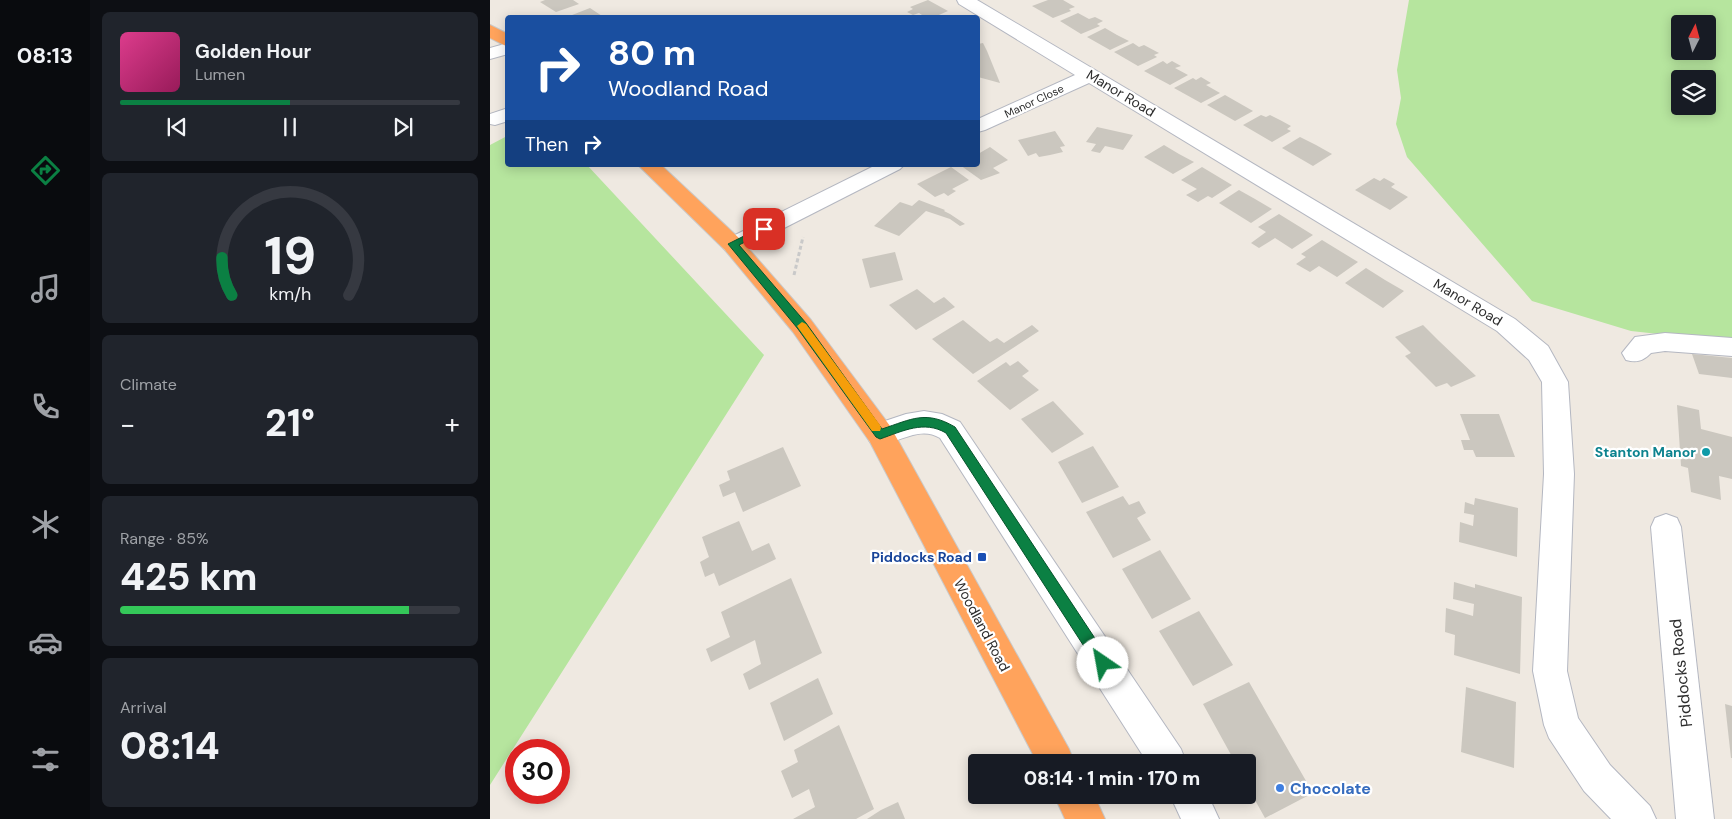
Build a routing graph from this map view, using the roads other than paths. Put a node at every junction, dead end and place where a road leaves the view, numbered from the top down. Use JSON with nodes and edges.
{"nodes":[{"id":1,"x":966,"y":0,"type":"edge"},
{"id":2,"x":490,"y":30,"type":"edge"},
{"id":3,"x":505,"y":40,"type":"edge"},
{"id":4,"x":505,"y":49,"type":"edge"},
{"id":5,"x":490,"y":54,"type":"edge"},
{"id":6,"x":1090,"y":75,"type":"junction"},
{"id":7,"x":980,"y":125,"type":"edge"},
{"id":8,"x":651,"y":167,"type":"edge"},
{"id":9,"x":889,"y":167,"type":"edge"},
{"id":10,"x":733,"y":244,"type":"junction"},
{"id":11,"x":1732,"y":347,"type":"edge"},
{"id":12,"x":1635,"y":354,"type":"dead end"},
{"id":13,"x":880,"y":434,"type":"junction"},
{"id":14,"x":1666,"y":527,"type":"dead end"},
{"id":15,"x":1052,"y":754,"type":"edge"},
{"id":16,"x":1163,"y":754,"type":"edge"},
{"id":17,"x":1078,"y":804,"type":"edge"},
{"id":18,"x":1193,"y":804,"type":"edge"},
{"id":19,"x":1086,"y":819,"type":"edge"},
{"id":20,"x":1200,"y":819,"type":"edge"},
{"id":21,"x":1637,"y":819,"type":"edge"},
{"id":22,"x":1695,"y":819,"type":"edge"}],
"edges":[{"from":1,"to":6,"type":"street","name":"Manor Road"},
{"from":2,"to":3,"type":"highway"},
{"from":4,"to":5,"type":"street"},
{"from":6,"to":7,"type":"street","name":"Manor Close"},
{"from":6,"to":21,"type":"street","name":"Manor Road"},
{"from":8,"to":10,"type":"highway","name":"Woodland Road"},
{"from":9,"to":10,"type":"street"},
{"from":10,"to":13,"type":"highway","name":"Woodland Road"},
{"from":11,"to":12,"type":"street"},
{"from":13,"to":15,"type":"highway","name":"Woodland Road"},
{"from":13,"to":16,"type":"street"},
{"from":14,"to":22,"type":"street","name":"Piddocks Road"},
{"from":17,"to":19,"type":"highway"},
{"from":18,"to":20,"type":"street"}]}
